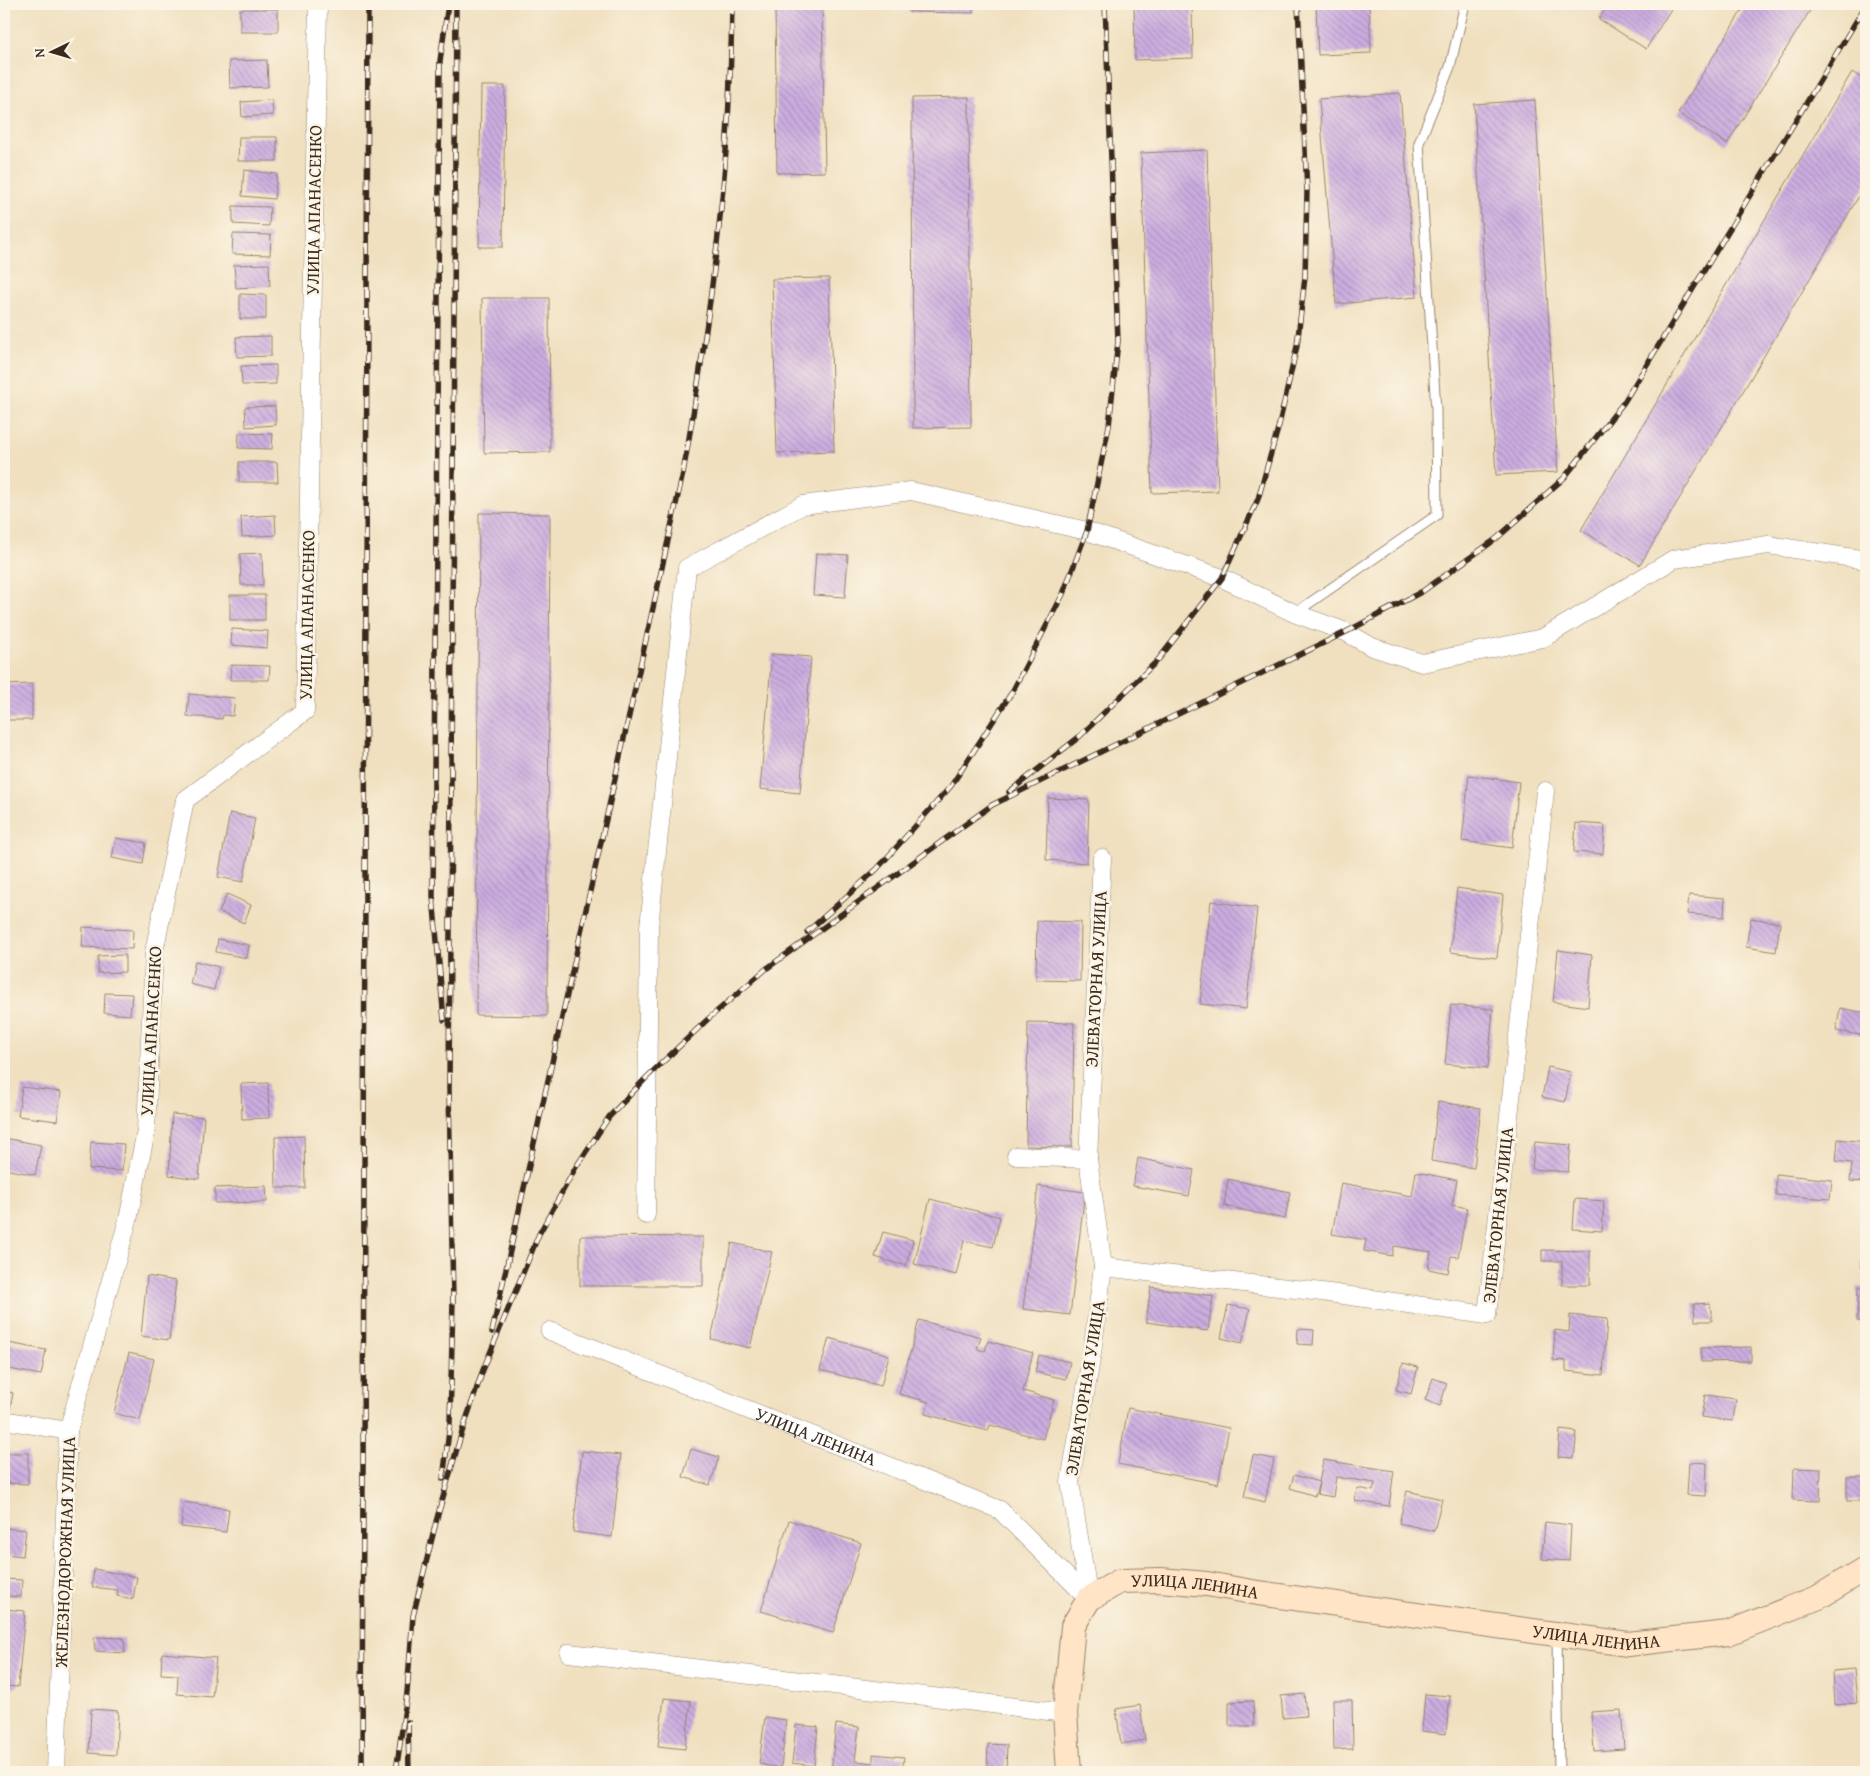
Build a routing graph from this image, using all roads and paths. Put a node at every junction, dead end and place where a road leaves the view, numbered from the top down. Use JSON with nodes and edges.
{"nodes":[{"id":1,"x":318,"y":4,"type":"edge"},
{"id":2,"x":1465,"y":4,"type":"edge"},
{"id":3,"x":1866,"y":560,"type":"edge"},
{"id":4,"x":1294,"y":613,"type":"junction"},
{"id":5,"x":1545,"y":791,"type":"dead end"},
{"id":6,"x":1102,"y":858,"type":"dead end"},
{"id":7,"x":1016,"y":1156,"type":"dead end"},
{"id":8,"x":1088,"y":1160,"type":"junction"},
{"id":9,"x":646,"y":1215,"type":"dead end"},
{"id":10,"x":128,"y":1220,"type":"joint"},
{"id":11,"x":1103,"y":1267,"type":"junction"},
{"id":12,"x":550,"y":1331,"type":"dead end"},
{"id":13,"x":4,"y":1420,"type":"edge"},
{"id":14,"x":68,"y":1431,"type":"junction"},
{"id":15,"x":1866,"y":1568,"type":"edge"},
{"id":16,"x":1088,"y":1599,"type":"junction"},
{"id":17,"x":1558,"y":1635,"type":"junction"},
{"id":18,"x":569,"y":1653,"type":"dead end"},
{"id":19,"x":1065,"y":1713,"type":"junction"},
{"id":20,"x":56,"y":1772,"type":"edge"},
{"id":21,"x":1069,"y":1772,"type":"edge"},
{"id":22,"x":1559,"y":1772,"type":"edge"}],
"edges":[{"from":1,"to":10,"type":"street","name":"УЛИЦА АПАНАСЕНКО"},
{"from":2,"to":4,"type":"lane"},
{"from":3,"to":4,"type":"street"},
{"from":4,"to":9,"type":"street"},
{"from":5,"to":11,"type":"street","name":"ЭЛЕВАТОРНАЯ УЛИЦА"},
{"from":6,"to":8,"type":"street","name":"ЭЛЕВАТОРНАЯ УЛИЦА"},
{"from":7,"to":8,"type":"street"},
{"from":8,"to":11,"type":"street","name":"ЭЛЕВАТОРНАЯ УЛИЦА"},
{"from":10,"to":14,"type":"street","name":"ЖЕЛЕЗНОДОРОЖНАЯ УЛИЦА"},
{"from":11,"to":16,"type":"street","name":"ЭЛЕВАТОРНАЯ УЛИЦА"},
{"from":12,"to":16,"type":"street","name":"УЛИЦА ЛЕНИНА"},
{"from":13,"to":14,"type":"street"},
{"from":14,"to":20,"type":"street","name":"ЖЕЛЕЗНОДОРОЖНАЯ УЛИЦА"},
{"from":15,"to":17,"type":"main road","name":"УЛИЦА ЛЕНИНА"},
{"from":16,"to":17,"type":"main road","name":"УЛИЦА ЛЕНИНА"},
{"from":16,"to":19,"type":"main road"},
{"from":17,"to":22,"type":"lane"},
{"from":18,"to":19,"type":"street"},
{"from":19,"to":21,"type":"main road"}]}
